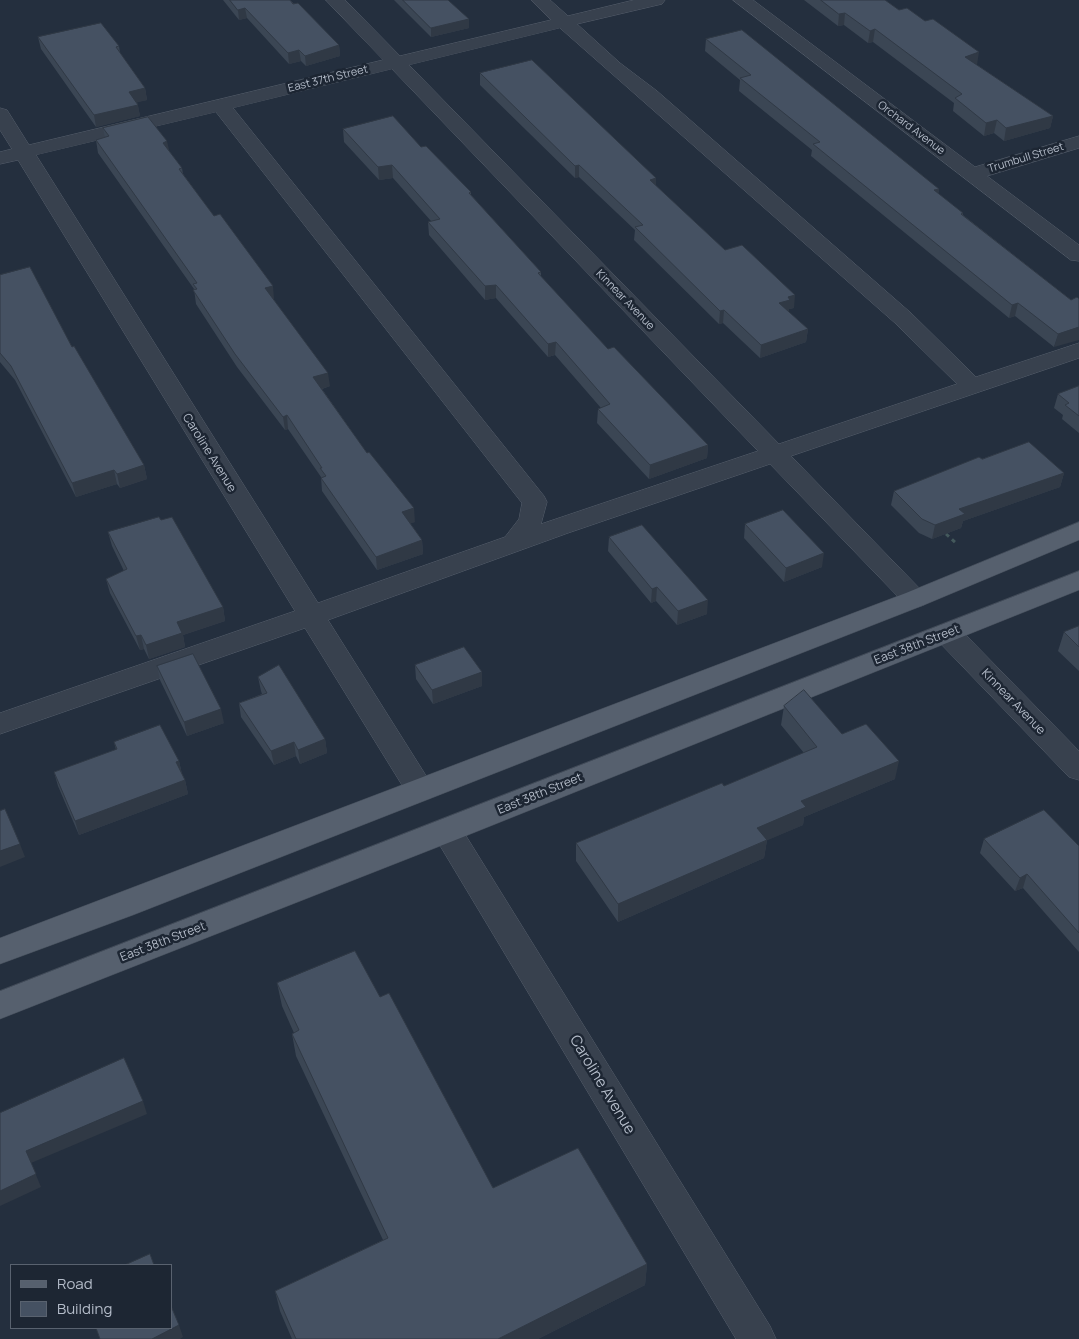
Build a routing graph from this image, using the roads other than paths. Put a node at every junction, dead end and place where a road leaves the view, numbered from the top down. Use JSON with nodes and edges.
{"nodes":[{"id":1,"x":335,"y":0,"type":"edge"},
{"id":2,"x":540,"y":0,"type":"edge"},
{"id":3,"x":656,"y":0,"type":"edge"},
{"id":4,"x":742,"y":0,"type":"edge"},
{"id":5,"x":565,"y":22,"type":"junction"},
{"id":6,"x":396,"y":63,"type":"junction"},
{"id":7,"x":221,"y":105,"type":"junction"},
{"id":8,"x":0,"y":114,"type":"edge"},
{"id":9,"x":1079,"y":142,"type":"edge"},
{"id":10,"x":24,"y":153,"type":"junction"},
{"id":11,"x":0,"y":158,"type":"edge"},
{"id":12,"x":972,"y":174,"type":"junction"},
{"id":13,"x":1079,"y":255,"type":"edge"},
{"id":14,"x":1079,"y":350,"type":"edge"},
{"id":15,"x":973,"y":386,"type":"junction"},
{"id":16,"x":775,"y":455,"type":"junction"},
{"id":17,"x":535,"y":502,"type":"junction"},
{"id":18,"x":592,"y":516,"type":"junction"},
{"id":19,"x":1079,"y":530,"type":"edge"},
{"id":20,"x":515,"y":542,"type":"junction"},
{"id":21,"x":1079,"y":580,"type":"edge"},
{"id":22,"x":915,"y":599,"type":"junction"},
{"id":23,"x":310,"y":616,"type":"junction"},
{"id":24,"x":948,"y":634,"type":"junction"},
{"id":25,"x":0,"y":724,"type":"edge"},
{"id":26,"x":1079,"y":769,"type":"edge"},
{"id":27,"x":420,"y":790,"type":"junction"},
{"id":28,"x":448,"y":831,"type":"junction"},
{"id":29,"x":0,"y":951,"type":"edge"},
{"id":30,"x":0,"y":1005,"type":"edge"},
{"id":31,"x":757,"y":1339,"type":"edge"}],
"edges":[{"from":1,"to":6,"type":"street","name":"Kinnear Avenue"},
{"from":2,"to":5,"type":"street"},
{"from":3,"to":5,"type":"street","name":"East 37th Street"},
{"from":4,"to":12,"type":"street","name":"Orchard Avenue"},
{"from":5,"to":6,"type":"street","name":"East 37th Street"},
{"from":5,"to":15,"type":"street"},
{"from":6,"to":7,"type":"street","name":"East 37th Street"},
{"from":6,"to":16,"type":"street","name":"Kinnear Avenue"},
{"from":7,"to":10,"type":"street","name":"East 37th Street"},
{"from":7,"to":17,"type":"street"},
{"from":8,"to":10,"type":"street","name":"Caroline Avenue"},
{"from":9,"to":12,"type":"street","name":"Trumbull Street"},
{"from":10,"to":11,"type":"street","name":"East 37th Street"},
{"from":10,"to":23,"type":"street","name":"Caroline Avenue"},
{"from":12,"to":13,"type":"street","name":"Orchard Avenue"},
{"from":14,"to":15,"type":"street"},
{"from":15,"to":16,"type":"street"},
{"from":16,"to":18,"type":"street"},
{"from":16,"to":22,"type":"street","name":"Kinnear Avenue"},
{"from":17,"to":18,"type":"street"},
{"from":17,"to":20,"type":"street"},
{"from":18,"to":20,"type":"street"},
{"from":19,"to":22,"type":"main road"},
{"from":20,"to":23,"type":"street"},
{"from":21,"to":24,"type":"main road","name":"East 38th Street"},
{"from":22,"to":27,"type":"main road"},
{"from":23,"to":25,"type":"street"},
{"from":23,"to":27,"type":"street","name":"Caroline Avenue"},
{"from":24,"to":26,"type":"street","name":"Kinnear Avenue"},
{"from":24,"to":28,"type":"main road","name":"East 38th Street"},
{"from":27,"to":29,"type":"main road"},
{"from":28,"to":30,"type":"main road","name":"East 38th Street"},
{"from":28,"to":31,"type":"street","name":"Caroline Avenue"}]}
